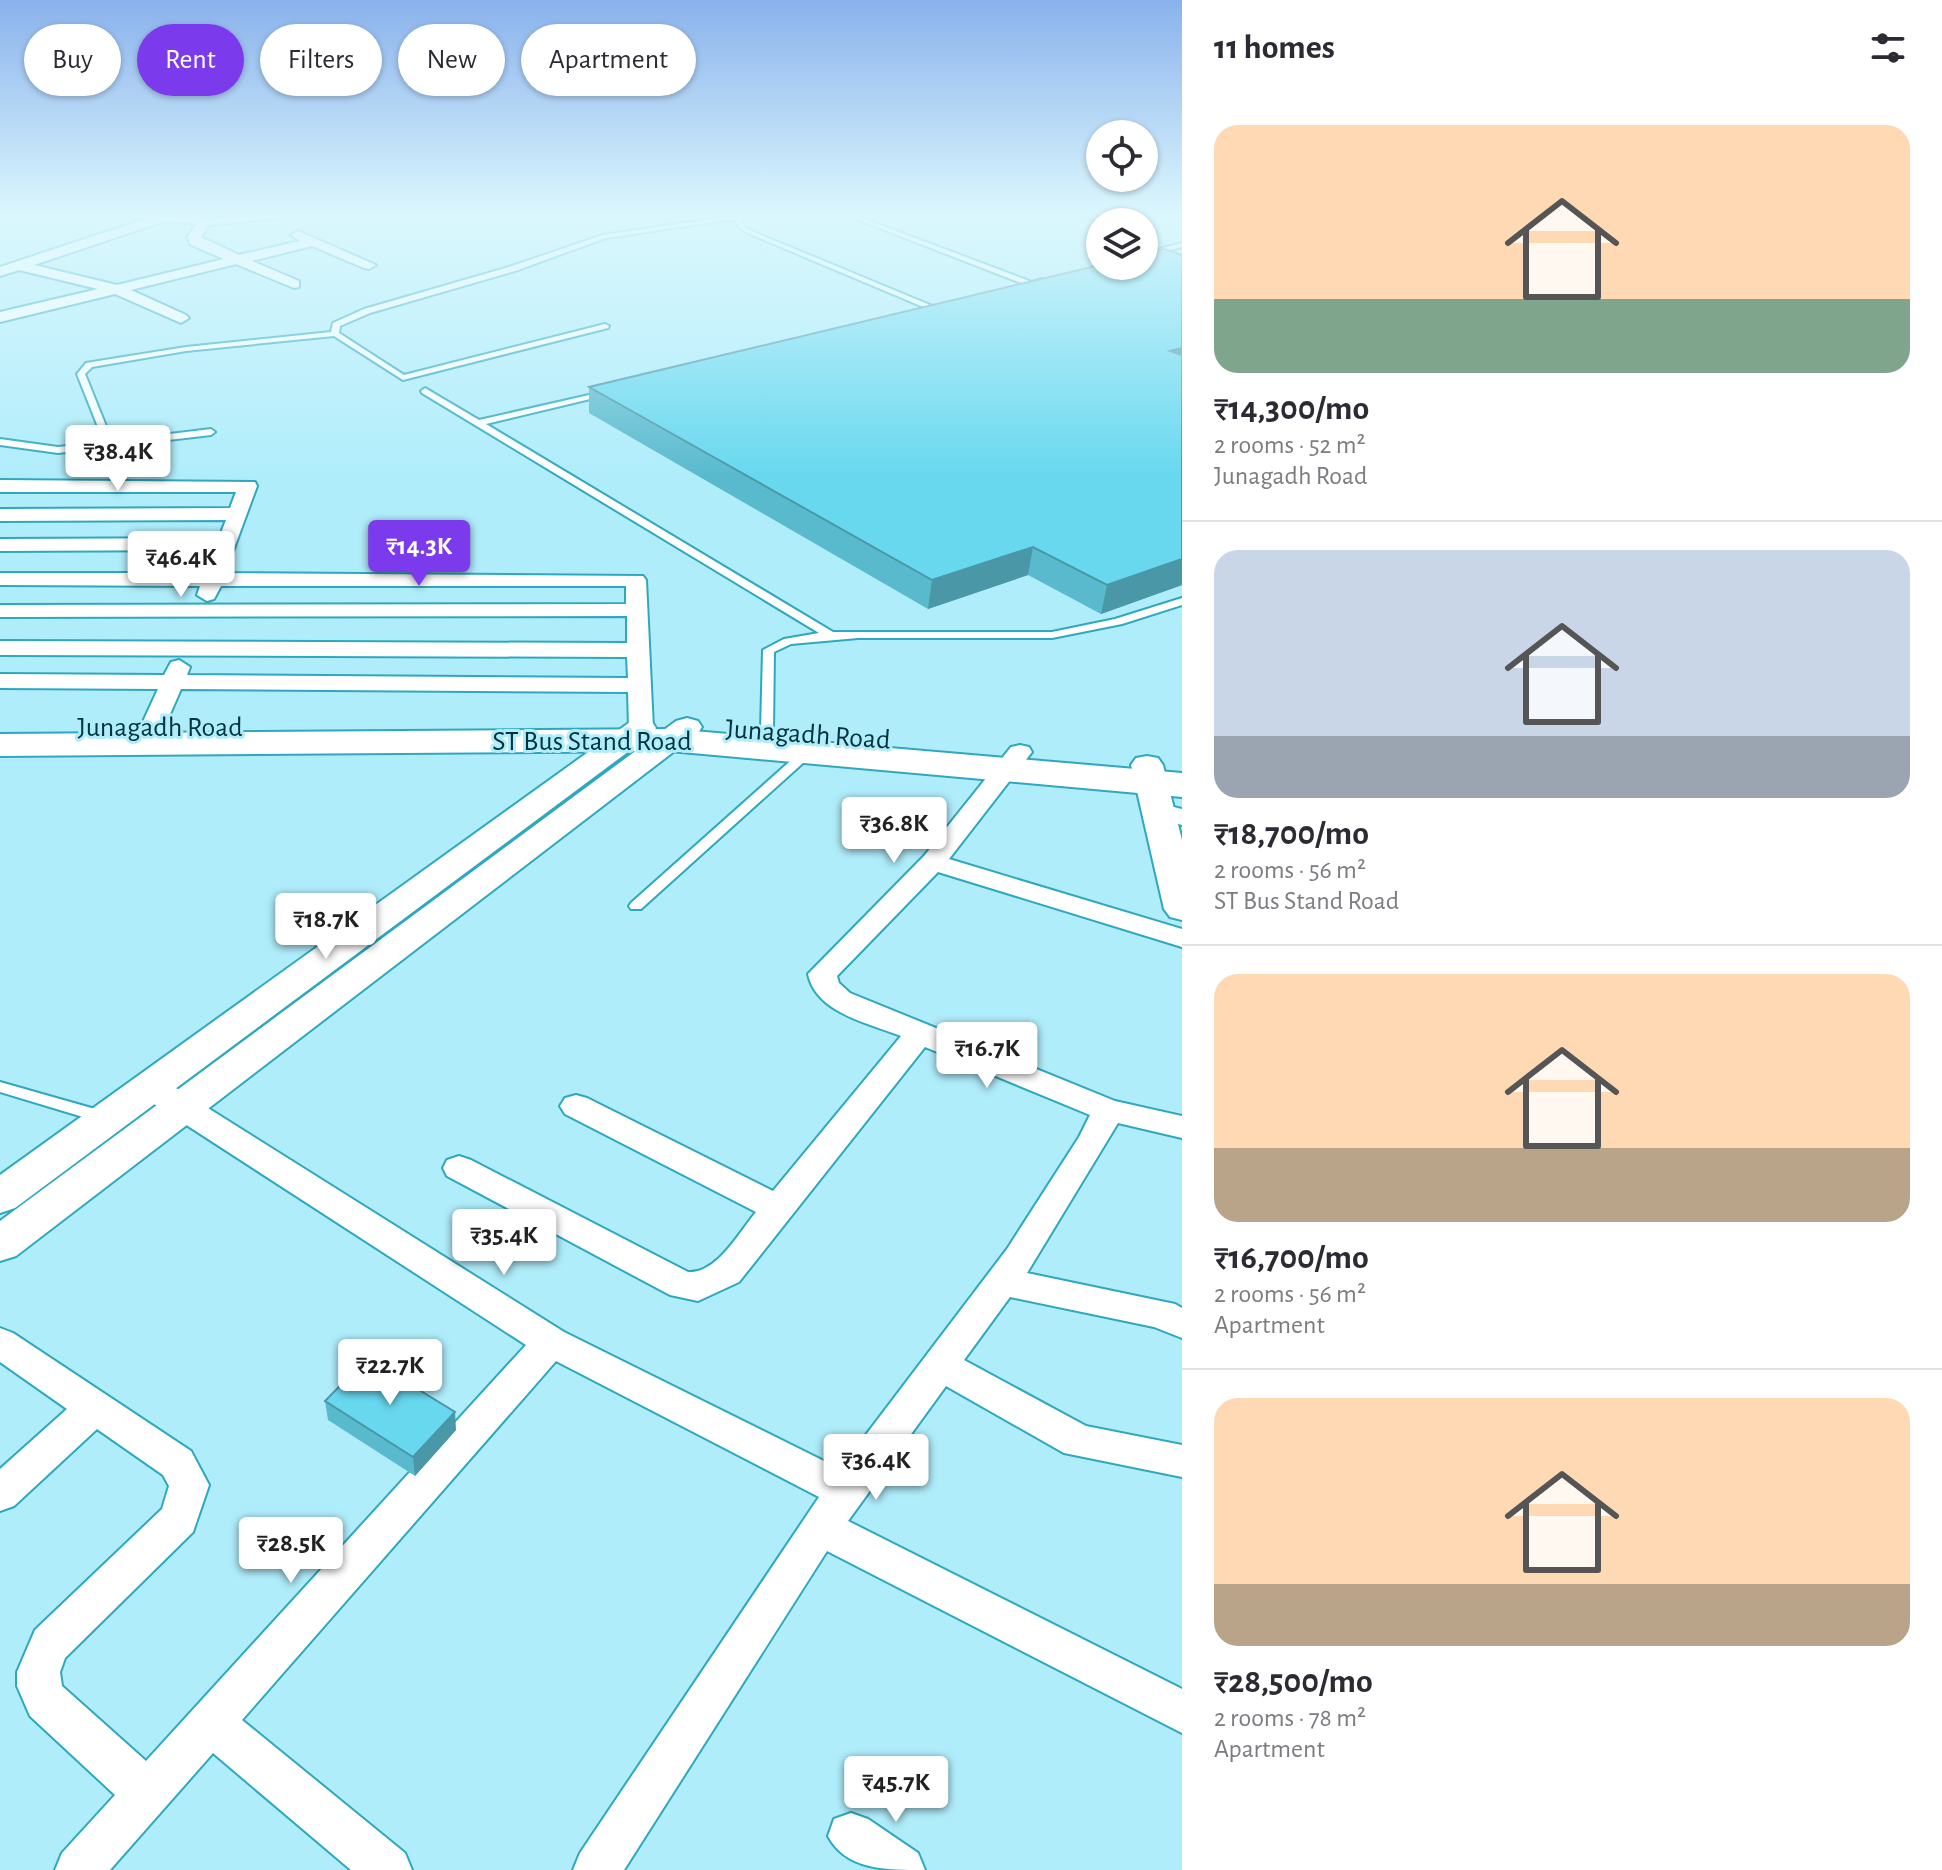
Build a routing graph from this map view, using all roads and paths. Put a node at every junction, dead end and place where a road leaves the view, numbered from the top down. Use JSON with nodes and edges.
{"nodes":[{"id":1,"x":70,"y":300,"type":"edge"},
{"id":2,"x":142,"y":300,"type":"edge"},
{"id":3,"x":404,"y":300,"type":"edge"},
{"id":4,"x":914,"y":300,"type":"edge"},
{"id":5,"x":942,"y":312,"type":"junction"},
{"id":6,"x":927,"y":316,"type":"edge"},
{"id":7,"x":0,"y":317,"type":"edge"},
{"id":8,"x":955,"y":317,"type":"edge"},
{"id":9,"x":181,"y":318,"type":"dead end"},
{"id":10,"x":605,"y":326,"type":"dead end"},
{"id":11,"x":335,"y":334,"type":"junction"},
{"id":12,"x":617,"y":390,"type":"edge"},
{"id":13,"x":425,"y":391,"type":"dead end"},
{"id":14,"x":478,"y":423,"type":"junction"},
{"id":15,"x":211,"y":432,"type":"dead end"},
{"id":16,"x":0,"y":442,"type":"edge"},
{"id":17,"x":109,"y":444,"type":"junction"},
{"id":18,"x":0,"y":486,"type":"edge"},
{"id":19,"x":236,"y":514,"type":"junction"},
{"id":20,"x":0,"y":515,"type":"edge"},
{"id":21,"x":225,"y":544,"type":"junction"},
{"id":22,"x":0,"y":545,"type":"edge"},
{"id":23,"x":0,"y":579,"type":"edge"},
{"id":24,"x":213,"y":581,"type":"junction"},
{"id":25,"x":1182,"y":601,"type":"edge"},
{"id":26,"x":637,"y":610,"type":"junction"},
{"id":27,"x":0,"y":611,"type":"edge"},
{"id":28,"x":200,"y":611,"type":"junction"},
{"id":29,"x":832,"y":636,"type":"junction"},
{"id":30,"x":0,"y":648,"type":"edge"},
{"id":31,"x":186,"y":648,"type":"junction"},
{"id":32,"x":637,"y":650,"type":"junction"},
{"id":33,"x":175,"y":680,"type":"junction"},
{"id":34,"x":0,"y":681,"type":"edge"},
{"id":35,"x":637,"y":685,"type":"junction"},
{"id":36,"x":152,"y":728,"type":"junction"},
{"id":37,"x":0,"y":729,"type":"edge"},
{"id":38,"x":767,"y":730,"type":"junction"},
{"id":39,"x":655,"y":734,"type":"junction"},
{"id":40,"x":0,"y":745,"type":"edge"},
{"id":41,"x":810,"y":750,"type":"junction"},
{"id":42,"x":1013,"y":761,"type":"junction"},
{"id":43,"x":1167,"y":788,"type":"edge"},
{"id":44,"x":933,"y":862,"type":"junction"},
{"id":45,"x":1180,"y":895,"type":"edge"},
{"id":46,"x":636,"y":906,"type":"dead end"},
{"id":47,"x":1182,"y":938,"type":"edge"},
{"id":48,"x":920,"y":1033,"type":"junction"},
{"id":49,"x":0,"y":1087,"type":"edge"},
{"id":50,"x":150,"y":1087,"type":"junction"},
{"id":51,"x":576,"y":1106,"type":"dead end"},
{"id":52,"x":184,"y":1107,"type":"junction"},
{"id":53,"x":1108,"y":1110,"type":"junction"},
{"id":54,"x":108,"y":1118,"type":"junction"},
{"id":55,"x":1182,"y":1127,"type":"edge"},
{"id":56,"x":459,"y":1168,"type":"dead end"},
{"id":57,"x":0,"y":1197,"type":"edge"},
{"id":58,"x":778,"y":1208,"type":"junction"},
{"id":59,"x":0,"y":1244,"type":"edge"},
{"id":60,"x":1002,"y":1282,"type":"junction"},
{"id":61,"x":1182,"y":1324,"type":"edge"},
{"id":62,"x":551,"y":1342,"type":"junction"},
{"id":63,"x":0,"y":1343,"type":"edge"},
{"id":64,"x":941,"y":1365,"type":"junction"},
{"id":65,"x":95,"y":1407,"type":"junction"},
{"id":66,"x":1180,"y":1461,"type":"dead end"},
{"id":67,"x":845,"y":1491,"type":"junction"},
{"id":68,"x":0,"y":1494,"type":"edge"},
{"id":69,"x":820,"y":1527,"type":"junction"},
{"id":70,"x":1182,"y":1712,"type":"edge"},
{"id":71,"x":212,"y":1724,"type":"junction"},
{"id":72,"x":148,"y":1794,"type":"junction"},
{"id":73,"x":851,"y":1836,"type":"dead end"},
{"id":74,"x":79,"y":1870,"type":"edge"},
{"id":75,"x":388,"y":1870,"type":"edge"},
{"id":76,"x":597,"y":1870,"type":"edge"},
{"id":77,"x":901,"y":1870,"type":"edge"}],
"edges":[{"from":1,"to":7,"type":"street"},
{"from":2,"to":9,"type":"street"},
{"from":3,"to":11,"type":"lane"},
{"from":4,"to":5,"type":"lane"},
{"from":5,"to":6,"type":"lane"},
{"from":5,"to":8,"type":"lane"},
{"from":10,"to":11,"type":"lane"},
{"from":11,"to":17,"type":"lane"},
{"from":12,"to":14,"type":"lane"},
{"from":13,"to":14,"type":"lane"},
{"from":14,"to":29,"type":"lane"},
{"from":15,"to":17,"type":"lane"},
{"from":16,"to":17,"type":"lane"},
{"from":18,"to":19,"type":"street"},
{"from":19,"to":20,"type":"street"},
{"from":19,"to":21,"type":"street"},
{"from":21,"to":22,"type":"street"},
{"from":21,"to":24,"type":"street"},
{"from":23,"to":24,"type":"street"},
{"from":24,"to":26,"type":"street"},
{"from":24,"to":28,"type":"street"},
{"from":25,"to":29,"type":"lane"},
{"from":26,"to":28,"type":"street"},
{"from":26,"to":32,"type":"street"},
{"from":27,"to":28,"type":"street"},
{"from":28,"to":31,"type":"street"},
{"from":29,"to":38,"type":"lane"},
{"from":30,"to":31,"type":"street"},
{"from":31,"to":32,"type":"street"},
{"from":31,"to":33,"type":"street"},
{"from":32,"to":35,"type":"street"},
{"from":33,"to":34,"type":"street"},
{"from":33,"to":35,"type":"street"},
{"from":33,"to":36,"type":"street"},
{"from":35,"to":39,"type":"street"},
{"from":36,"to":37,"type":"main road","name":"Junagadh Road"},
{"from":36,"to":39,"type":"main road","name":"Junagadh Road"},
{"from":38,"to":39,"type":"main road","name":"Junagadh Road"},
{"from":38,"to":42,"type":"main road","name":"Junagadh Road"},
{"from":39,"to":40,"type":"main road","name":"ST Bus Stand Road"},
{"from":39,"to":41,"type":"main road","name":"ST Bus Stand Road"},
{"from":39,"to":50,"type":"street"},
{"from":39,"to":52,"type":"street"},
{"from":41,"to":42,"type":"main road","name":"ST Bus Stand Road"},
{"from":41,"to":46,"type":"lane"},
{"from":42,"to":43,"type":"main road","name":"ST Bus Stand Road"},
{"from":42,"to":44,"type":"street"},
{"from":43,"to":45,"type":"street"},
{"from":44,"to":47,"type":"street"},
{"from":44,"to":48,"type":"street"},
{"from":48,"to":53,"type":"street"},
{"from":48,"to":58,"type":"street"},
{"from":49,"to":54,"type":"lane"},
{"from":50,"to":52,"type":"street"},
{"from":50,"to":54,"type":"street"},
{"from":51,"to":58,"type":"street"},
{"from":52,"to":59,"type":"street"},
{"from":52,"to":62,"type":"street"},
{"from":53,"to":55,"type":"street"},
{"from":53,"to":60,"type":"street"},
{"from":54,"to":57,"type":"street"},
{"from":56,"to":58,"type":"street"},
{"from":60,"to":61,"type":"street"},
{"from":60,"to":64,"type":"street"},
{"from":62,"to":67,"type":"street"},
{"from":62,"to":71,"type":"street"},
{"from":63,"to":65,"type":"street"},
{"from":64,"to":66,"type":"street"},
{"from":64,"to":67,"type":"street"},
{"from":65,"to":68,"type":"street"},
{"from":65,"to":72,"type":"street"},
{"from":67,"to":69,"type":"street"},
{"from":69,"to":70,"type":"street"},
{"from":69,"to":76,"type":"street"},
{"from":71,"to":72,"type":"street"},
{"from":71,"to":75,"type":"street"},
{"from":72,"to":74,"type":"street"},
{"from":73,"to":77,"type":"street"}]}
